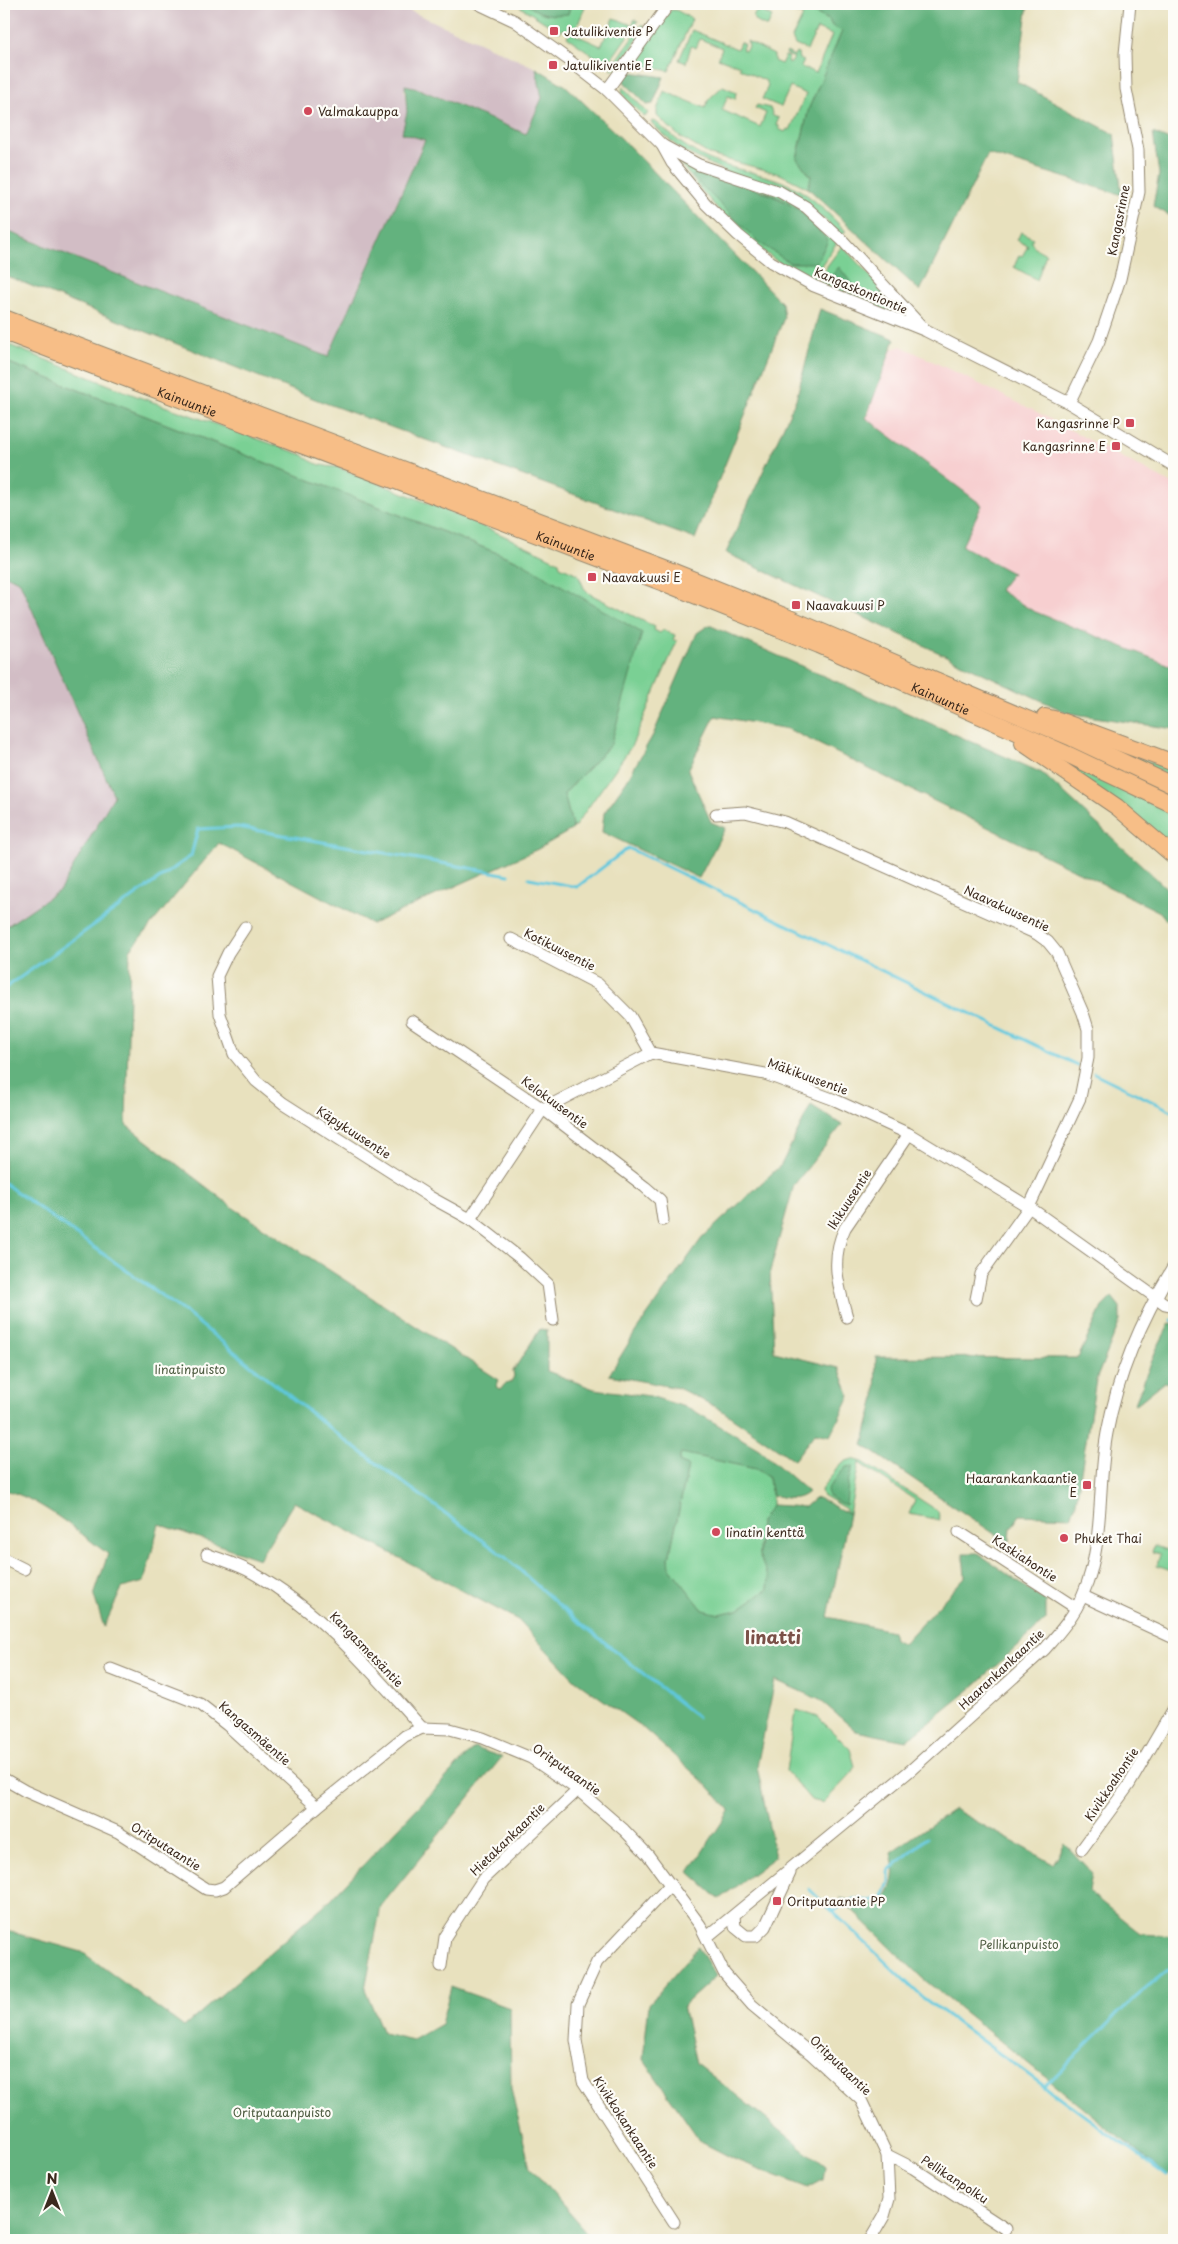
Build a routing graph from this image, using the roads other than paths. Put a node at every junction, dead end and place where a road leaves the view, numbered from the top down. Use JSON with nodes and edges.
{"nodes":[{"id":1,"x":479,"y":4,"type":"edge"},
{"id":2,"x":669,"y":4,"type":"edge"},
{"id":3,"x":1130,"y":4,"type":"edge"},
{"id":4,"x":607,"y":90,"type":"junction"},
{"id":5,"x":662,"y":145,"type":"junction"},
{"id":6,"x":4,"y":318,"type":"edge"},
{"id":7,"x":926,"y":331,"type":"junction"},
{"id":8,"x":4,"y":332,"type":"edge"},
{"id":9,"x":1069,"y":403,"type":"junction"},
{"id":10,"x":1174,"y":466,"type":"edge"},
{"id":11,"x":988,"y":711,"type":"junction"},
{"id":12,"x":1174,"y":763,"type":"edge"},
{"id":13,"x":1174,"y":786,"type":"edge"},
{"id":14,"x":1174,"y":805,"type":"edge"},
{"id":15,"x":716,"y":814,"type":"dead end"},
{"id":16,"x":1174,"y":856,"type":"edge"},
{"id":17,"x":245,"y":927,"type":"dead end"},
{"id":18,"x":512,"y":939,"type":"dead end"},
{"id":19,"x":412,"y":1021,"type":"dead end"},
{"id":20,"x":651,"y":1052,"type":"junction"},
{"id":21,"x":543,"y":1109,"type":"junction"},
{"id":22,"x":909,"y":1134,"type":"junction"},
{"id":23,"x":1029,"y":1207,"type":"junction"},
{"id":24,"x":470,"y":1219,"type":"junction"},
{"id":25,"x":663,"y":1220,"type":"dead end"},
{"id":26,"x":1174,"y":1266,"type":"edge"},
{"id":27,"x":1155,"y":1297,"type":"junction"},
{"id":28,"x":976,"y":1300,"type":"dead end"},
{"id":29,"x":1174,"y":1306,"type":"edge"},
{"id":30,"x":847,"y":1317,"type":"dead end"},
{"id":31,"x":552,"y":1320,"type":"dead end"},
{"id":32,"x":959,"y":1532,"type":"dead end"},
{"id":33,"x":207,"y":1554,"type":"dead end"},
{"id":34,"x":4,"y":1559,"type":"edge"},
{"id":35,"x":24,"y":1569,"type":"dead end"},
{"id":36,"x":1083,"y":1596,"type":"junction"},
{"id":37,"x":1076,"y":1608,"type":"junction"},
{"id":38,"x":1174,"y":1638,"type":"edge"},
{"id":39,"x":112,"y":1669,"type":"dead end"},
{"id":40,"x":1174,"y":1708,"type":"edge"},
{"id":41,"x":422,"y":1728,"type":"junction"},
{"id":42,"x":4,"y":1779,"type":"edge"},
{"id":43,"x":578,"y":1790,"type":"junction"},
{"id":44,"x":317,"y":1807,"type":"junction"},
{"id":45,"x":1082,"y":1848,"type":"dead end"},
{"id":46,"x":791,"y":1870,"type":"junction"},
{"id":47,"x":671,"y":1884,"type":"junction"},
{"id":48,"x":734,"y":1916,"type":"junction"},
{"id":49,"x":707,"y":1937,"type":"junction"},
{"id":50,"x":441,"y":1966,"type":"dead end"},
{"id":51,"x":887,"y":2155,"type":"junction"},
{"id":52,"x":674,"y":2222,"type":"dead end"},
{"id":53,"x":1006,"y":2229,"type":"dead end"},
{"id":54,"x":870,"y":2240,"type":"edge"}],
"edges":[{"from":1,"to":4,"type":"street","name":"Kangaskontiontie"},
{"from":2,"to":4,"type":"street"},
{"from":3,"to":9,"type":"street","name":"Kangasrinne"},
{"from":4,"to":5,"type":"street","name":"Kangaskontiontie"},
{"from":5,"to":7,"type":"street","name":"Kangaskontiontie"},
{"from":5,"to":7,"type":"street","name":"Kangaskontiontie"},
{"from":6,"to":11,"type":"highway","name":"Kainuuntie"},
{"from":7,"to":9,"type":"street","name":"Kangaskontiontie"},
{"from":8,"to":11,"type":"highway","name":"Kainuuntie"},
{"from":9,"to":10,"type":"street","name":"Kangaskontiontie"},
{"from":11,"to":12,"type":"highway"},
{"from":11,"to":13,"type":"highway","name":"Kainuuntie"},
{"from":11,"to":14,"type":"highway","name":"Kainuuntie"},
{"from":11,"to":16,"type":"highway"},
{"from":15,"to":23,"type":"street","name":"Naavakuusentie"},
{"from":17,"to":24,"type":"street","name":"Käpykuusentie"},
{"from":18,"to":20,"type":"street","name":"Kotikuusentie"},
{"from":19,"to":21,"type":"street","name":"Kelokuusentie"},
{"from":20,"to":21,"type":"street"},
{"from":20,"to":22,"type":"street","name":"Mäkikuusentie"},
{"from":21,"to":24,"type":"street"},
{"from":21,"to":25,"type":"street","name":"Kelokuusentie"},
{"from":22,"to":23,"type":"street","name":"Mäkikuusentie"},
{"from":22,"to":30,"type":"street","name":"Ikikuusentie"},
{"from":23,"to":27,"type":"street","name":"Mäkikuusentie"},
{"from":23,"to":28,"type":"street","name":"Naavakuusentie"},
{"from":24,"to":31,"type":"street","name":"Käpykuusentie"},
{"from":26,"to":27,"type":"street","name":"Haarankankaantie"},
{"from":27,"to":29,"type":"street","name":"Mäkikuusentie"},
{"from":27,"to":36,"type":"street","name":"Haarankankaantie"},
{"from":32,"to":37,"type":"street","name":"Kaskiahontie"},
{"from":33,"to":41,"type":"street","name":"Kangasmetsäntie"},
{"from":34,"to":35,"type":"street"},
{"from":36,"to":37,"type":"street","name":"Haarankankaantie"},
{"from":36,"to":38,"type":"street"},
{"from":37,"to":46,"type":"street","name":"Haarankankaantie"},
{"from":39,"to":44,"type":"street","name":"Kangasmäentie"},
{"from":40,"to":45,"type":"street","name":"Kivikkoahontie"},
{"from":41,"to":43,"type":"street","name":"Oritputaantie"},
{"from":41,"to":44,"type":"street","name":"Oritputaantie"},
{"from":42,"to":44,"type":"street","name":"Oritputaantie"},
{"from":43,"to":47,"type":"street","name":"Oritputaantie"},
{"from":43,"to":50,"type":"street","name":"Hietakankaantie"},
{"from":46,"to":48,"type":"street","name":"Haarankankaantie"},
{"from":46,"to":48,"type":"street"},
{"from":47,"to":49,"type":"street","name":"Oritputaantie"},
{"from":47,"to":52,"type":"street","name":"Kivikkokankaantie"},
{"from":48,"to":49,"type":"street","name":"Haarankankaantie"},
{"from":49,"to":51,"type":"street","name":"Oritputaantie"},
{"from":51,"to":53,"type":"street","name":"Pellikanpolku"},
{"from":51,"to":54,"type":"street","name":"Oritputaantie"}]}
